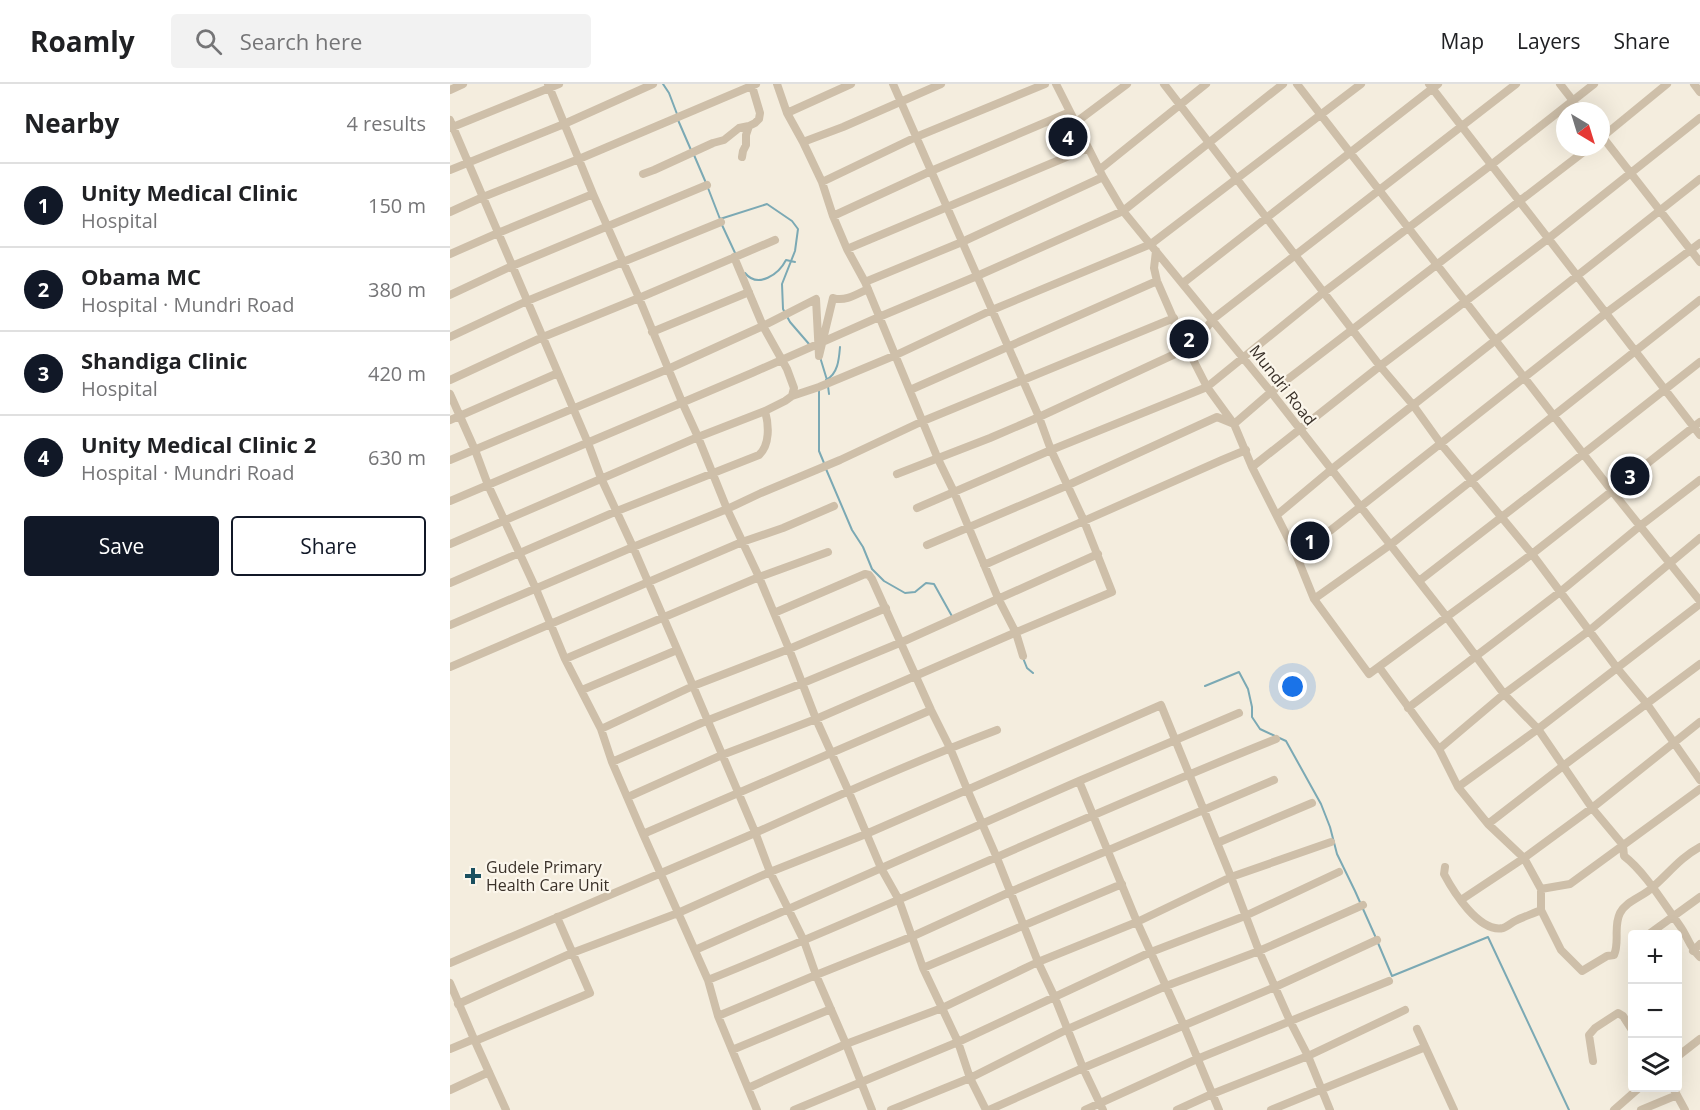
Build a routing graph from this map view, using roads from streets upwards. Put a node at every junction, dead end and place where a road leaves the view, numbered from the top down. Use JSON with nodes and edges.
{"nodes":[{"id":1,"x":464,"y":84,"type":"edge"},
{"id":2,"x":559,"y":84,"type":"edge"},
{"id":3,"x":653,"y":84,"type":"edge"},
{"id":4,"x":777,"y":84,"type":"edge"},
{"id":5,"x":851,"y":84,"type":"edge"},
{"id":6,"x":893,"y":84,"type":"edge"},
{"id":7,"x":940,"y":84,"type":"edge"},
{"id":8,"x":1045,"y":84,"type":"edge"},
{"id":9,"x":1056,"y":84,"type":"edge"},
{"id":10,"x":1127,"y":84,"type":"edge"},
{"id":11,"x":1164,"y":84,"type":"edge"},
{"id":12,"x":1206,"y":84,"type":"edge"},
{"id":13,"x":1283,"y":84,"type":"edge"},
{"id":14,"x":1297,"y":84,"type":"edge"},
{"id":15,"x":1361,"y":84,"type":"edge"},
{"id":16,"x":1516,"y":84,"type":"edge"},
{"id":17,"x":1560,"y":84,"type":"edge"},
{"id":18,"x":1594,"y":84,"type":"edge"},
{"id":19,"x":1667,"y":84,"type":"edge"},
{"id":20,"x":1694,"y":84,"type":"edge"},
{"id":21,"x":754,"y":85,"type":"edge"},
{"id":22,"x":549,"y":86,"type":"edge"},
{"id":23,"x":1433,"y":86,"type":"edge"},
{"id":24,"x":450,"y":90,"type":"edge"},
{"id":25,"x":1700,"y":92,"type":"edge"},
{"id":26,"x":1572,"y":100,"type":"junction"},
{"id":27,"x":901,"y":102,"type":"junction"},
{"id":28,"x":1181,"y":104,"type":"junction"},
{"id":29,"x":1070,"y":112,"type":"junction"},
{"id":30,"x":787,"y":113,"type":"junction"},
{"id":31,"x":1320,"y":115,"type":"junction"},
{"id":32,"x":1700,"y":118,"type":"edge"},
{"id":33,"x":1075,"y":123,"type":"junction"},
{"id":34,"x":564,"y":124,"type":"junction"},
{"id":35,"x":451,"y":125,"type":"edge"},
{"id":36,"x":1462,"y":125,"type":"junction"},
{"id":37,"x":750,"y":126,"type":"junction"},
{"id":38,"x":1610,"y":130,"type":"edge"},
{"id":39,"x":916,"y":137,"type":"junction"},
{"id":40,"x":803,"y":142,"type":"junction"},
{"id":41,"x":1208,"y":142,"type":"junction"},
{"id":42,"x":1610,"y":147,"type":"edge"},
{"id":43,"x":1088,"y":148,"type":"junction"},
{"id":44,"x":1349,"y":153,"type":"junction"},
{"id":45,"x":1579,"y":156,"type":"edge"},
{"id":46,"x":742,"y":157,"type":"dead end"},
{"id":47,"x":579,"y":159,"type":"junction"},
{"id":48,"x":467,"y":162,"type":"junction"},
{"id":49,"x":1491,"y":165,"type":"junction"},
{"id":50,"x":450,"y":170,"type":"edge"},
{"id":51,"x":931,"y":171,"type":"junction"},
{"id":52,"x":1631,"y":172,"type":"junction"},
{"id":53,"x":1101,"y":173,"type":"junction"},
{"id":54,"x":643,"y":174,"type":"dead end"},
{"id":55,"x":1700,"y":179,"type":"edge"},
{"id":56,"x":1237,"y":180,"type":"junction"},
{"id":57,"x":822,"y":182,"type":"junction"},
{"id":58,"x":707,"y":185,"type":"dead end"},
{"id":59,"x":1379,"y":191,"type":"junction"},
{"id":60,"x":593,"y":194,"type":"junction"},
{"id":61,"x":483,"y":197,"type":"junction"},
{"id":62,"x":1520,"y":202,"type":"junction"},
{"id":63,"x":946,"y":207,"type":"junction"},
{"id":64,"x":1123,"y":211,"type":"junction"},
{"id":65,"x":1659,"y":211,"type":"junction"},
{"id":66,"x":450,"y":212,"type":"edge"},
{"id":67,"x":833,"y":216,"type":"junction"},
{"id":68,"x":1266,"y":218,"type":"junction"},
{"id":69,"x":721,"y":222,"type":"dead end"},
{"id":70,"x":608,"y":227,"type":"junction"},
{"id":71,"x":1408,"y":227,"type":"junction"},
{"id":72,"x":498,"y":233,"type":"junction"},
{"id":73,"x":1549,"y":238,"type":"junction"},
{"id":74,"x":775,"y":240,"type":"dead end"},
{"id":75,"x":962,"y":242,"type":"junction"},
{"id":76,"x":1700,"y":243,"type":"edge"},
{"id":77,"x":1151,"y":244,"type":"junction"},
{"id":78,"x":848,"y":249,"type":"junction"},
{"id":79,"x":1691,"y":250,"type":"junction"},
{"id":80,"x":1156,"y":251,"type":"junction"},
{"id":81,"x":450,"y":254,"type":"edge"},
{"id":82,"x":1295,"y":255,"type":"junction"},
{"id":83,"x":734,"y":257,"type":"junction"},
{"id":84,"x":622,"y":262,"type":"junction"},
{"id":85,"x":1700,"y":262,"type":"edge"},
{"id":86,"x":1436,"y":265,"type":"junction"},
{"id":87,"x":512,"y":266,"type":"junction"},
{"id":88,"x":977,"y":276,"type":"junction"},
{"id":89,"x":1578,"y":276,"type":"junction"},
{"id":90,"x":1157,"y":281,"type":"junction"},
{"id":91,"x":1183,"y":283,"type":"junction"},
{"id":92,"x":866,"y":285,"type":"junction"},
{"id":93,"x":749,"y":292,"type":"junction"},
{"id":94,"x":1324,"y":292,"type":"junction"},
{"id":95,"x":450,"y":295,"type":"edge"},
{"id":96,"x":639,"y":298,"type":"junction"},
{"id":97,"x":1700,"y":300,"type":"edge"},
{"id":98,"x":527,"y":302,"type":"junction"},
{"id":99,"x":1465,"y":302,"type":"junction"},
{"id":100,"x":992,"y":310,"type":"junction"},
{"id":101,"x":1606,"y":313,"type":"junction"},
{"id":102,"x":879,"y":317,"type":"junction"},
{"id":103,"x":1174,"y":318,"type":"junction"},
{"id":104,"x":1213,"y":319,"type":"junction"},
{"id":105,"x":763,"y":326,"type":"junction"},
{"id":106,"x":1352,"y":328,"type":"junction"},
{"id":107,"x":652,"y":332,"type":"junction"},
{"id":108,"x":450,"y":337,"type":"edge"},
{"id":109,"x":543,"y":337,"type":"junction"},
{"id":110,"x":1496,"y":340,"type":"junction"},
{"id":111,"x":1008,"y":347,"type":"junction"},
{"id":112,"x":1188,"y":348,"type":"junction"},
{"id":113,"x":1636,"y":351,"type":"junction"},
{"id":114,"x":896,"y":355,"type":"junction"},
{"id":115,"x":1244,"y":357,"type":"junction"},
{"id":116,"x":783,"y":360,"type":"junction"},
{"id":117,"x":1700,"y":362,"type":"edge"},
{"id":118,"x":1380,"y":366,"type":"junction"},
{"id":119,"x":668,"y":369,"type":"junction"},
{"id":120,"x":558,"y":373,"type":"junction"},
{"id":121,"x":1525,"y":378,"type":"junction"},
{"id":122,"x":450,"y":380,"type":"edge"},
{"id":123,"x":1022,"y":380,"type":"junction"},
{"id":124,"x":1207,"y":387,"type":"junction"},
{"id":125,"x":1665,"y":389,"type":"junction"},
{"id":126,"x":910,"y":390,"type":"junction"},
{"id":127,"x":1271,"y":392,"type":"junction"},
{"id":128,"x":450,"y":394,"type":"edge"},
{"id":129,"x":792,"y":396,"type":"junction"},
{"id":130,"x":682,"y":402,"type":"junction"},
{"id":131,"x":1413,"y":405,"type":"junction"},
{"id":132,"x":573,"y":407,"type":"junction"},
{"id":133,"x":765,"y":411,"type":"junction"},
{"id":134,"x":460,"y":416,"type":"junction"},
{"id":135,"x":1555,"y":416,"type":"junction"},
{"id":136,"x":1039,"y":417,"type":"junction"},
{"id":137,"x":450,"y":420,"type":"edge"},
{"id":138,"x":923,"y":421,"type":"junction"},
{"id":139,"x":1234,"y":424,"type":"junction"},
{"id":140,"x":1697,"y":424,"type":"edge"},
{"id":141,"x":1301,"y":429,"type":"junction"},
{"id":142,"x":1700,"y":435,"type":"edge"},
{"id":143,"x":698,"y":437,"type":"junction"},
{"id":144,"x":588,"y":443,"type":"junction"},
{"id":145,"x":1441,"y":444,"type":"junction"},
{"id":146,"x":475,"y":450,"type":"junction"},
{"id":147,"x":1051,"y":450,"type":"junction"},
{"id":148,"x":1246,"y":450,"type":"junction"},
{"id":149,"x":1584,"y":454,"type":"junction"},
{"id":150,"x":938,"y":459,"type":"junction"},
{"id":151,"x":450,"y":460,"type":"edge"},
{"id":152,"x":1252,"y":467,"type":"junction"},
{"id":153,"x":1332,"y":469,"type":"junction"},
{"id":154,"x":713,"y":472,"type":"junction"},
{"id":155,"x":897,"y":474,"type":"dead end"},
{"id":156,"x":601,"y":478,"type":"junction"},
{"id":157,"x":1472,"y":480,"type":"junction"},
{"id":158,"x":1700,"y":480,"type":"edge"},
{"id":159,"x":488,"y":485,"type":"junction"},
{"id":160,"x":1066,"y":486,"type":"junction"},
{"id":161,"x":1611,"y":491,"type":"junction"},
{"id":162,"x":954,"y":492,"type":"junction"},
{"id":163,"x":450,"y":501,"type":"edge"},
{"id":164,"x":834,"y":506,"type":"dead end"},
{"id":165,"x":1361,"y":506,"type":"junction"},
{"id":166,"x":917,"y":508,"type":"dead end"},
{"id":167,"x":727,"y":509,"type":"junction"},
{"id":168,"x":617,"y":511,"type":"junction"},
{"id":169,"x":1277,"y":515,"type":"junction"},
{"id":170,"x":1502,"y":517,"type":"junction"},
{"id":171,"x":504,"y":520,"type":"junction"},
{"id":172,"x":1084,"y":521,"type":"junction"},
{"id":173,"x":1640,"y":526,"type":"junction"},
{"id":174,"x":969,"y":528,"type":"junction"},
{"id":175,"x":1700,"y":538,"type":"edge"},
{"id":176,"x":742,"y":542,"type":"junction"},
{"id":177,"x":450,"y":544,"type":"edge"},
{"id":178,"x":927,"y":545,"type":"dead end"},
{"id":179,"x":1390,"y":545,"type":"junction"},
{"id":180,"x":633,"y":547,"type":"junction"},
{"id":181,"x":828,"y":552,"type":"dead end"},
{"id":182,"x":1295,"y":552,"type":"junction"},
{"id":183,"x":519,"y":553,"type":"junction"},
{"id":184,"x":1098,"y":554,"type":"junction"},
{"id":185,"x":1532,"y":554,"type":"junction"},
{"id":186,"x":1670,"y":562,"type":"junction"},
{"id":187,"x":984,"y":565,"type":"junction"},
{"id":188,"x":759,"y":578,"type":"junction"},
{"id":189,"x":1419,"y":581,"type":"junction"},
{"id":190,"x":450,"y":583,"type":"edge"},
{"id":191,"x":648,"y":583,"type":"junction"},
{"id":192,"x":536,"y":589,"type":"junction"},
{"id":193,"x":1560,"y":592,"type":"junction"},
{"id":194,"x":999,"y":598,"type":"junction"},
{"id":195,"x":1314,"y":599,"type":"junction"},
{"id":196,"x":1700,"y":602,"type":"edge"},
{"id":197,"x":886,"y":608,"type":"junction"},
{"id":198,"x":774,"y":613,"type":"junction"},
{"id":199,"x":1446,"y":616,"type":"junction"},
{"id":200,"x":664,"y":619,"type":"junction"},
{"id":201,"x":450,"y":625,"type":"edge"},
{"id":202,"x":551,"y":625,"type":"junction"},
{"id":203,"x":1590,"y":630,"type":"junction"},
{"id":204,"x":1016,"y":633,"type":"junction"},
{"id":205,"x":902,"y":642,"type":"junction"},
{"id":206,"x":789,"y":649,"type":"junction"},
{"id":207,"x":677,"y":650,"type":"junction"},
{"id":208,"x":1023,"y":656,"type":"dead end"},
{"id":209,"x":1476,"y":656,"type":"junction"},
{"id":210,"x":565,"y":659,"type":"junction"},
{"id":211,"x":1700,"y":664,"type":"edge"},
{"id":212,"x":450,"y":667,"type":"edge"},
{"id":213,"x":1379,"y":667,"type":"junction"},
{"id":214,"x":1617,"y":668,"type":"junction"},
{"id":215,"x":916,"y":676,"type":"junction"},
{"id":216,"x":803,"y":683,"type":"junction"},
{"id":217,"x":693,"y":686,"type":"junction"},
{"id":218,"x":582,"y":690,"type":"junction"},
{"id":219,"x":1504,"y":694,"type":"junction"},
{"id":220,"x":1647,"y":704,"type":"junction"},
{"id":221,"x":1408,"y":708,"type":"junction"},
{"id":222,"x":931,"y":710,"type":"junction"},
{"id":223,"x":1239,"y":713,"type":"dead end"},
{"id":224,"x":816,"y":719,"type":"junction"},
{"id":225,"x":706,"y":721,"type":"junction"},
{"id":226,"x":1700,"y":722,"type":"edge"},
{"id":227,"x":602,"y":729,"type":"junction"},
{"id":228,"x":1538,"y":729,"type":"junction"},
{"id":229,"x":997,"y":730,"type":"dead end"},
{"id":230,"x":1276,"y":739,"type":"dead end"},
{"id":231,"x":1174,"y":740,"type":"junction"},
{"id":232,"x":1674,"y":742,"type":"junction"},
{"id":233,"x":950,"y":748,"type":"junction"},
{"id":234,"x":1439,"y":749,"type":"junction"},
{"id":235,"x":831,"y":753,"type":"junction"},
{"id":236,"x":722,"y":755,"type":"junction"},
{"id":237,"x":612,"y":762,"type":"junction"},
{"id":238,"x":1563,"y":766,"type":"junction"},
{"id":239,"x":1189,"y":773,"type":"junction"},
{"id":240,"x":1079,"y":780,"type":"junction"},
{"id":241,"x":1274,"y":780,"type":"dead end"},
{"id":242,"x":1700,"y":780,"type":"edge"},
{"id":243,"x":1458,"y":787,"type":"junction"},
{"id":244,"x":967,"y":789,"type":"junction"},
{"id":245,"x":1700,"y":789,"type":"edge"},
{"id":246,"x":849,"y":790,"type":"junction"},
{"id":247,"x":737,"y":793,"type":"junction"},
{"id":248,"x":628,"y":797,"type":"junction"},
{"id":249,"x":1312,"y":803,"type":"dead end"},
{"id":250,"x":1592,"y":807,"type":"junction"},
{"id":251,"x":1203,"y":811,"type":"junction"},
{"id":252,"x":1094,"y":816,"type":"junction"},
{"id":253,"x":982,"y":823,"type":"junction"},
{"id":254,"x":1488,"y":824,"type":"junction"},
{"id":255,"x":755,"y":832,"type":"junction"},
{"id":256,"x":643,"y":834,"type":"junction"},
{"id":257,"x":866,"y":834,"type":"junction"},
{"id":258,"x":1331,"y":842,"type":"dead end"},
{"id":259,"x":1217,"y":843,"type":"junction"},
{"id":260,"x":1623,"y":845,"type":"junction"},
{"id":261,"x":1700,"y":847,"type":"edge"},
{"id":262,"x":1108,"y":850,"type":"junction"},
{"id":263,"x":997,"y":858,"type":"junction"},
{"id":264,"x":1524,"y":858,"type":"junction"},
{"id":265,"x":1445,"y":867,"type":"dead end"},
{"id":266,"x":881,"y":868,"type":"junction"},
{"id":267,"x":770,"y":872,"type":"junction"},
{"id":268,"x":1339,"y":872,"type":"dead end"},
{"id":269,"x":660,"y":873,"type":"junction"},
{"id":270,"x":1231,"y":877,"type":"junction"},
{"id":271,"x":1122,"y":884,"type":"junction"},
{"id":272,"x":1652,"y":888,"type":"junction"},
{"id":273,"x":1541,"y":889,"type":"junction"},
{"id":274,"x":1010,"y":892,"type":"junction"},
{"id":275,"x":1700,"y":897,"type":"edge"},
{"id":276,"x":899,"y":900,"type":"junction"},
{"id":277,"x":1461,"y":900,"type":"junction"},
{"id":278,"x":1363,"y":905,"type":"dead end"},
{"id":279,"x":788,"y":908,"type":"junction"},
{"id":280,"x":1541,"y":910,"type":"junction"},
{"id":281,"x":678,"y":913,"type":"junction"},
{"id":282,"x":1245,"y":916,"type":"junction"},
{"id":283,"x":1672,"y":916,"type":"junction"},
{"id":284,"x":557,"y":917,"type":"junction"},
{"id":285,"x":1137,"y":922,"type":"junction"},
{"id":286,"x":1024,"y":926,"type":"junction"},
{"id":287,"x":1653,"y":930,"type":"edge"},
{"id":288,"x":911,"y":938,"type":"junction"},
{"id":289,"x":1377,"y":940,"type":"dead end"},
{"id":290,"x":804,"y":941,"type":"junction"},
{"id":291,"x":1700,"y":944,"type":"edge"},
{"id":292,"x":695,"y":950,"type":"junction"},
{"id":293,"x":1259,"y":951,"type":"junction"},
{"id":294,"x":1693,"y":951,"type":"junction"},
{"id":295,"x":1151,"y":952,"type":"junction"},
{"id":296,"x":572,"y":953,"type":"junction"},
{"id":297,"x":1700,"y":957,"type":"edge"},
{"id":298,"x":1038,"y":962,"type":"junction"},
{"id":299,"x":450,"y":963,"type":"edge"},
{"id":300,"x":923,"y":968,"type":"junction"},
{"id":301,"x":816,"y":975,"type":"junction"},
{"id":302,"x":708,"y":980,"type":"junction"},
{"id":303,"x":1389,"y":981,"type":"dead end"},
{"id":304,"x":450,"y":983,"type":"edge"},
{"id":305,"x":1166,"y":986,"type":"junction"},
{"id":306,"x":1275,"y":987,"type":"junction"},
{"id":307,"x":1055,"y":998,"type":"junction"},
{"id":308,"x":458,"y":1004,"type":"junction"},
{"id":309,"x":942,"y":1008,"type":"junction"},
{"id":310,"x":831,"y":1009,"type":"junction"},
{"id":311,"x":1405,"y":1010,"type":"dead end"},
{"id":312,"x":718,"y":1016,"type":"junction"},
{"id":313,"x":1290,"y":1021,"type":"junction"},
{"id":314,"x":1628,"y":1024,"type":"edge"},
{"id":315,"x":1184,"y":1026,"type":"junction"},
{"id":316,"x":1068,"y":1029,"type":"junction"},
{"id":317,"x":1417,"y":1029,"type":"dead end"},
{"id":318,"x":1700,"y":1039,"type":"edge"},
{"id":319,"x":475,"y":1040,"type":"junction"},
{"id":320,"x":958,"y":1042,"type":"junction"},
{"id":321,"x":846,"y":1044,"type":"junction"},
{"id":322,"x":1423,"y":1048,"type":"dead end"},
{"id":323,"x":450,"y":1049,"type":"edge"},
{"id":324,"x":732,"y":1050,"type":"junction"},
{"id":325,"x":1682,"y":1052,"type":"edge"},
{"id":326,"x":1308,"y":1056,"type":"junction"},
{"id":327,"x":1197,"y":1059,"type":"junction"},
{"id":328,"x":1593,"y":1061,"type":"dead end"},
{"id":329,"x":1083,"y":1068,"type":"junction"},
{"id":330,"x":489,"y":1072,"type":"junction"},
{"id":331,"x":970,"y":1078,"type":"junction"},
{"id":332,"x":861,"y":1082,"type":"junction"},
{"id":333,"x":748,"y":1088,"type":"junction"},
{"id":334,"x":450,"y":1090,"type":"edge"},
{"id":335,"x":1322,"y":1090,"type":"junction"},
{"id":336,"x":1634,"y":1092,"type":"edge"},
{"id":337,"x":1673,"y":1092,"type":"edge"},
{"id":338,"x":1675,"y":1092,"type":"edge"},
{"id":339,"x":1212,"y":1094,"type":"junction"},
{"id":340,"x":1101,"y":1107,"type":"edge"},
{"id":341,"x":502,"y":1109,"type":"edge"},
{"id":342,"x":757,"y":1110,"type":"edge"},
{"id":343,"x":794,"y":1110,"type":"edge"},
{"id":344,"x":872,"y":1110,"type":"edge"},
{"id":345,"x":891,"y":1110,"type":"edge"},
{"id":346,"x":988,"y":1110,"type":"edge"},
{"id":347,"x":1085,"y":1110,"type":"edge"},
{"id":348,"x":1177,"y":1110,"type":"edge"},
{"id":349,"x":1219,"y":1110,"type":"edge"},
{"id":350,"x":1271,"y":1110,"type":"edge"},
{"id":351,"x":1330,"y":1110,"type":"edge"},
{"id":352,"x":1454,"y":1110,"type":"edge"},
{"id":353,"x":1614,"y":1110,"type":"edge"},
{"id":354,"x":1641,"y":1110,"type":"edge"},
{"id":355,"x":1684,"y":1110,"type":"edge"}],
"edges":[{"from":1,"to":24,"type":"street"},
{"from":2,"to":22,"type":"street"},
{"from":3,"to":34,"type":"street"},
{"from":4,"to":30,"type":"street"},
{"from":5,"to":30,"type":"street"},
{"from":6,"to":27,"type":"street"},
{"from":7,"to":27,"type":"street"},
{"from":8,"to":39,"type":"street"},
{"from":9,"to":29,"type":"street","name":"Mundri Road"},
{"from":10,"to":33,"type":"street"},
{"from":11,"to":28,"type":"street"},
{"from":12,"to":28,"type":"street"},
{"from":13,"to":41,"type":"street"},
{"from":14,"to":31,"type":"street"},
{"from":15,"to":31,"type":"street"},
{"from":16,"to":36,"type":"street"},
{"from":17,"to":26,"type":"street"},
{"from":18,"to":26,"type":"street"},
{"from":19,"to":38,"type":"street"},
{"from":20,"to":25,"type":"street"},
{"from":21,"to":37,"type":"street"},
{"from":21,"to":47,"type":"street"},
{"from":22,"to":34,"type":"street"},
{"from":22,"to":35,"type":"street"},
{"from":23,"to":36,"type":"street"},
{"from":23,"to":44,"type":"street"},
{"from":26,"to":49,"type":"street"},
{"from":27,"to":39,"type":"street"},
{"from":27,"to":40,"type":"street"},
{"from":28,"to":41,"type":"street"},
{"from":28,"to":53,"type":"street"},
{"from":29,"to":33,"type":"street","name":"Mundri Road"},
{"from":29,"to":51,"type":"street"},
{"from":30,"to":40,"type":"street"},
{"from":31,"to":44,"type":"street"},
{"from":31,"to":56,"type":"street"},
{"from":32,"to":52,"type":"street"},
{"from":33,"to":43,"type":"street","name":"Mundri Road"},
{"from":34,"to":47,"type":"street"},
{"from":34,"to":48,"type":"street"},
{"from":35,"to":48,"type":"street"},
{"from":36,"to":49,"type":"street"},
{"from":36,"to":59,"type":"street"},
{"from":37,"to":46,"type":"street"},
{"from":37,"to":54,"type":"street"},
{"from":39,"to":51,"type":"street"},
{"from":39,"to":57,"type":"street"},
{"from":40,"to":57,"type":"street"},
{"from":41,"to":56,"type":"street"},
{"from":41,"to":64,"type":"street"},
{"from":42,"to":52,"type":"street"},
{"from":43,"to":53,"type":"street","name":"Mundri Road"},
{"from":43,"to":63,"type":"street"},
{"from":44,"to":59,"type":"street"},
{"from":44,"to":68,"type":"street"},
{"from":45,"to":62,"type":"street"},
{"from":47,"to":60,"type":"street"},
{"from":47,"to":61,"type":"street"},
{"from":48,"to":50,"type":"street"},
{"from":48,"to":61,"type":"street"},
{"from":49,"to":62,"type":"street"},
{"from":49,"to":71,"type":"street"},
{"from":51,"to":63,"type":"street"},
{"from":51,"to":67,"type":"street"},
{"from":52,"to":65,"type":"street"},
{"from":52,"to":73,"type":"street"},
{"from":53,"to":64,"type":"street","name":"Mundri Road"},
{"from":53,"to":75,"type":"street"},
{"from":55,"to":65,"type":"street"},
{"from":56,"to":68,"type":"street"},
{"from":56,"to":77,"type":"street"},
{"from":57,"to":67,"type":"street"},
{"from":58,"to":70,"type":"street"},
{"from":59,"to":71,"type":"street"},
{"from":59,"to":82,"type":"street"},
{"from":60,"to":70,"type":"street"},
{"from":60,"to":72,"type":"street"},
{"from":61,"to":66,"type":"street"},
{"from":61,"to":72,"type":"street"},
{"from":62,"to":73,"type":"street"},
{"from":62,"to":86,"type":"street"},
{"from":63,"to":75,"type":"street"},
{"from":63,"to":78,"type":"street"},
{"from":64,"to":77,"type":"street","name":"Mundri Road"},
{"from":64,"to":88,"type":"street"},
{"from":65,"to":79,"type":"street"},
{"from":65,"to":89,"type":"street"},
{"from":67,"to":78,"type":"street"},
{"from":68,"to":82,"type":"street"},
{"from":68,"to":91,"type":"street"},
{"from":69,"to":84,"type":"street"},
{"from":70,"to":84,"type":"street"},
{"from":70,"to":87,"type":"street"},
{"from":71,"to":86,"type":"street"},
{"from":71,"to":94,"type":"street"},
{"from":72,"to":81,"type":"street"},
{"from":72,"to":87,"type":"street"},
{"from":73,"to":89,"type":"street"},
{"from":73,"to":99,"type":"street"},
{"from":74,"to":83,"type":"street"},
{"from":75,"to":88,"type":"street"},
{"from":75,"to":92,"type":"street"},
{"from":76,"to":79,"type":"street"},
{"from":77,"to":80,"type":"street","name":"Mundri Road"},
{"from":77,"to":100,"type":"street"},
{"from":78,"to":92,"type":"street"},
{"from":79,"to":85,"type":"street"},
{"from":79,"to":101,"type":"street"},
{"from":80,"to":90,"type":"street"},
{"from":80,"to":91,"type":"street","name":"Mundri Road"},
{"from":82,"to":94,"type":"street"},
{"from":82,"to":104,"type":"street"},
{"from":83,"to":93,"type":"street"},
{"from":83,"to":96,"type":"street"},
{"from":84,"to":96,"type":"street"},
{"from":84,"to":98,"type":"street"},
{"from":86,"to":99,"type":"street"},
{"from":86,"to":106,"type":"street"},
{"from":87,"to":95,"type":"street"},
{"from":87,"to":98,"type":"street"},
{"from":88,"to":100,"type":"street"},
{"from":88,"to":102,"type":"street"},
{"from":89,"to":101,"type":"street"},
{"from":89,"to":110,"type":"street"},
{"from":90,"to":103,"type":"street"},
{"from":90,"to":111,"type":"street"},
{"from":91,"to":104,"type":"street","name":"Mundri Road"},
{"from":92,"to":102,"type":"street"},
{"from":92,"to":105,"type":"street"},
{"from":93,"to":105,"type":"street"},
{"from":93,"to":107,"type":"street"},
{"from":94,"to":106,"type":"street"},
{"from":94,"to":115,"type":"street"},
{"from":96,"to":107,"type":"street"},
{"from":96,"to":109,"type":"street"},
{"from":97,"to":113,"type":"street"},
{"from":98,"to":108,"type":"street"},
{"from":98,"to":109,"type":"street"},
{"from":99,"to":110,"type":"street"},
{"from":99,"to":118,"type":"street"},
{"from":100,"to":111,"type":"street"},
{"from":100,"to":114,"type":"street"},
{"from":101,"to":113,"type":"street"},
{"from":101,"to":121,"type":"street"},
{"from":102,"to":114,"type":"street"},
{"from":102,"to":116,"type":"street"},
{"from":103,"to":112,"type":"street"},
{"from":103,"to":123,"type":"street"},
{"from":104,"to":112,"type":"street"},
{"from":104,"to":115,"type":"street","name":"Mundri Road"},
{"from":105,"to":116,"type":"street"},
{"from":105,"to":119,"type":"street"},
{"from":106,"to":118,"type":"street"},
{"from":106,"to":127,"type":"street"},
{"from":107,"to":119,"type":"street"},
{"from":109,"to":120,"type":"street"},
{"from":109,"to":122,"type":"street"},
{"from":110,"to":121,"type":"street"},
{"from":110,"to":131,"type":"street"},
{"from":111,"to":123,"type":"street"},
{"from":111,"to":126,"type":"street"},
{"from":112,"to":124,"type":"street"},
{"from":112,"to":136,"type":"street"},
{"from":113,"to":125,"type":"street"},
{"from":113,"to":135,"type":"street"},
{"from":114,"to":126,"type":"street"},
{"from":114,"to":129,"type":"street"},
{"from":115,"to":124,"type":"street"},
{"from":115,"to":127,"type":"street","name":"Mundri Road"},
{"from":116,"to":129,"type":"street"},
{"from":116,"to":130,"type":"street"},
{"from":117,"to":125,"type":"street"},
{"from":118,"to":131,"type":"street"},
{"from":118,"to":141,"type":"street"},
{"from":119,"to":130,"type":"street"},
{"from":119,"to":132,"type":"street"},
{"from":120,"to":132,"type":"street"},
{"from":120,"to":134,"type":"street"},
{"from":121,"to":135,"type":"street"},
{"from":121,"to":145,"type":"street"},
{"from":123,"to":136,"type":"street"},
{"from":123,"to":138,"type":"street"},
{"from":124,"to":139,"type":"street"},
{"from":124,"to":147,"type":"street"},
{"from":125,"to":140,"type":"street"},
{"from":125,"to":149,"type":"street"},
{"from":126,"to":138,"type":"street"},
{"from":127,"to":139,"type":"street"},
{"from":127,"to":141,"type":"street","name":"Mundri Road"},
{"from":128,"to":134,"type":"street"},
{"from":129,"to":133,"type":"street"},
{"from":130,"to":143,"type":"street"},
{"from":130,"to":144,"type":"street"},
{"from":131,"to":145,"type":"street"},
{"from":131,"to":153,"type":"street"},
{"from":132,"to":144,"type":"street"},
{"from":132,"to":146,"type":"street"},
{"from":133,"to":143,"type":"street"},
{"from":133,"to":154,"type":"street"},
{"from":134,"to":137,"type":"street"},
{"from":134,"to":146,"type":"street"},
{"from":135,"to":149,"type":"street"},
{"from":135,"to":157,"type":"street"},
{"from":136,"to":147,"type":"street"},
{"from":136,"to":150,"type":"street"},
{"from":138,"to":150,"type":"street"},
{"from":138,"to":167,"type":"street"},
{"from":139,"to":148,"type":"street"},
{"from":139,"to":160,"type":"street"},
{"from":140,"to":142,"type":"street"},
{"from":140,"to":161,"type":"street"},
{"from":141,"to":152,"type":"street"},
{"from":141,"to":153,"type":"street","name":"Mundri Road"},
{"from":143,"to":154,"type":"street"},
{"from":143,"to":156,"type":"street"},
{"from":144,"to":156,"type":"street"},
{"from":144,"to":159,"type":"street"},
{"from":145,"to":157,"type":"street"},
{"from":145,"to":165,"type":"street"},
{"from":146,"to":151,"type":"street"},
{"from":146,"to":159,"type":"street"},
{"from":147,"to":160,"type":"street"},
{"from":147,"to":162,"type":"street"},
{"from":148,"to":152,"type":"street"},
{"from":148,"to":172,"type":"street"},
{"from":149,"to":161,"type":"street"},
{"from":149,"to":170,"type":"street"},
{"from":150,"to":155,"type":"street"},
{"from":150,"to":162,"type":"street"},
{"from":152,"to":169,"type":"street"},
{"from":153,"to":165,"type":"street","name":"Mundri Road"},
{"from":153,"to":169,"type":"street"},
{"from":154,"to":167,"type":"street"},
{"from":154,"to":168,"type":"street"},
{"from":156,"to":168,"type":"street"},
{"from":156,"to":171,"type":"street"},
{"from":157,"to":170,"type":"street"},
{"from":157,"to":179,"type":"street"},
{"from":158,"to":173,"type":"street"},
{"from":159,"to":163,"type":"street"},
{"from":159,"to":171,"type":"street"},
{"from":160,"to":172,"type":"street"},
{"from":160,"to":174,"type":"street"},
{"from":161,"to":173,"type":"street"},
{"from":161,"to":185,"type":"street"},
{"from":162,"to":166,"type":"street"},
{"from":162,"to":174,"type":"street"},
{"from":164,"to":176,"type":"street"},
{"from":165,"to":179,"type":"street","name":"Mundri Road"},
{"from":165,"to":182,"type":"street"},
{"from":167,"to":176,"type":"street"},
{"from":167,"to":180,"type":"street"},
{"from":168,"to":180,"type":"street"},
{"from":168,"to":183,"type":"street"},
{"from":169,"to":182,"type":"street"},
{"from":170,"to":185,"type":"street"},
{"from":170,"to":189,"type":"street"},
{"from":171,"to":177,"type":"street"},
{"from":171,"to":183,"type":"street"},
{"from":172,"to":184,"type":"street"},
{"from":172,"to":187,"type":"street"},
{"from":173,"to":186,"type":"street"},
{"from":173,"to":193,"type":"street"},
{"from":174,"to":178,"type":"street"},
{"from":174,"to":187,"type":"street"},
{"from":175,"to":186,"type":"street"},
{"from":176,"to":188,"type":"street"},
{"from":176,"to":191,"type":"street"},
{"from":179,"to":189,"type":"street","name":"Mundri Road"},
{"from":179,"to":195,"type":"street"},
{"from":180,"to":191,"type":"street"},
{"from":180,"to":192,"type":"street"},
{"from":181,"to":188,"type":"street"},
{"from":182,"to":195,"type":"street"},
{"from":183,"to":190,"type":"street"},
{"from":183,"to":192,"type":"street"},
{"from":184,"to":194,"type":"street"},
{"from":184,"to":204,"type":"street"},
{"from":185,"to":193,"type":"street"},
{"from":185,"to":199,"type":"street"},
{"from":186,"to":196,"type":"street"},
{"from":186,"to":203,"type":"street"},
{"from":187,"to":194,"type":"street"},
{"from":188,"to":198,"type":"street"},
{"from":188,"to":200,"type":"street"},
{"from":189,"to":199,"type":"street","name":"Mundri Road"},
{"from":191,"to":200,"type":"street"},
{"from":191,"to":202,"type":"street"},
{"from":192,"to":201,"type":"street"},
{"from":192,"to":202,"type":"street"},
{"from":193,"to":203,"type":"street"},
{"from":193,"to":209,"type":"street"},
{"from":194,"to":204,"type":"street"},
{"from":194,"to":205,"type":"street"},
{"from":195,"to":213,"type":"street"},
{"from":196,"to":214,"type":"street"},
{"from":197,"to":198,"type":"street"},
{"from":197,"to":205,"type":"street"},
{"from":197,"to":206,"type":"street"},
{"from":198,"to":206,"type":"street"},
{"from":199,"to":209,"type":"street","name":"Mundri Road"},
{"from":199,"to":213,"type":"street"},
{"from":200,"to":207,"type":"street"},
{"from":200,"to":210,"type":"street"},
{"from":202,"to":210,"type":"street"},
{"from":202,"to":212,"type":"street"},
{"from":203,"to":214,"type":"street"},
{"from":203,"to":219,"type":"street"},
{"from":204,"to":208,"type":"street"},
{"from":204,"to":215,"type":"street"},
{"from":205,"to":215,"type":"street"},
{"from":205,"to":216,"type":"street"},
{"from":206,"to":216,"type":"street"},
{"from":206,"to":217,"type":"street"},
{"from":207,"to":217,"type":"street"},
{"from":207,"to":218,"type":"street"},
{"from":209,"to":219,"type":"street","name":"Mundri Road"},
{"from":209,"to":221,"type":"street"},
{"from":210,"to":218,"type":"street"},
{"from":211,"to":220,"type":"street"},
{"from":213,"to":221,"type":"street"},
{"from":214,"to":220,"type":"street"},
{"from":214,"to":228,"type":"street"},
{"from":215,"to":222,"type":"street"},
{"from":215,"to":224,"type":"street"},
{"from":216,"to":224,"type":"street"},
{"from":216,"to":225,"type":"street"},
{"from":217,"to":225,"type":"street"},
{"from":217,"to":227,"type":"street"},
{"from":218,"to":227,"type":"street"},
{"from":219,"to":228,"type":"street","name":"Mundri Road"},
{"from":219,"to":234,"type":"street"},
{"from":220,"to":232,"type":"street"},
{"from":220,"to":238,"type":"street"},
{"from":221,"to":234,"type":"street"},
{"from":222,"to":233,"type":"street"},
{"from":222,"to":235,"type":"street"},
{"from":223,"to":231,"type":"street"},
{"from":224,"to":235,"type":"street"},
{"from":224,"to":236,"type":"street"},
{"from":225,"to":236,"type":"street"},
{"from":225,"to":237,"type":"street"},
{"from":226,"to":232,"type":"street"},
{"from":227,"to":237,"type":"street"},
{"from":228,"to":238,"type":"street","name":"Mundri Road"},
{"from":228,"to":243,"type":"street"},
{"from":229,"to":233,"type":"street"},
{"from":230,"to":239,"type":"street"},
{"from":231,"to":239,"type":"street"},
{"from":231,"to":240,"type":"street"},
{"from":231,"to":244,"type":"street"},
{"from":232,"to":242,"type":"street"},
{"from":232,"to":250,"type":"street"},
{"from":233,"to":244,"type":"street"},
{"from":233,"to":246,"type":"street"},
{"from":234,"to":243,"type":"street"},
{"from":235,"to":246,"type":"street"},
{"from":235,"to":247,"type":"street"},
{"from":236,"to":247,"type":"street"},
{"from":236,"to":248,"type":"street"},
{"from":237,"to":248,"type":"street"},
{"from":238,"to":250,"type":"street","name":"Mundri Road"},
{"from":238,"to":254,"type":"street"},
{"from":239,"to":251,"type":"street"},
{"from":239,"to":252,"type":"street"},
{"from":240,"to":252,"type":"street"},
{"from":240,"to":253,"type":"street"},
{"from":241,"to":251,"type":"street"},
{"from":243,"to":254,"type":"street"},
{"from":244,"to":253,"type":"street"},
{"from":244,"to":257,"type":"street"},
{"from":245,"to":260,"type":"street"},
{"from":246,"to":255,"type":"street"},
{"from":246,"to":257,"type":"street"},
{"from":247,"to":255,"type":"street"},
{"from":247,"to":256,"type":"street"},
{"from":248,"to":256,"type":"street"},
{"from":249,"to":259,"type":"street"},
{"from":250,"to":260,"type":"street","name":"Mundri Road"},
{"from":250,"to":264,"type":"street"},
{"from":251,"to":259,"type":"street"},
{"from":251,"to":262,"type":"street"},
{"from":252,"to":262,"type":"street"},
{"from":252,"to":263,"type":"street"},
{"from":253,"to":263,"type":"street"},
{"from":253,"to":266,"type":"street"},
{"from":254,"to":264,"type":"street"},
{"from":255,"to":267,"type":"street"},
{"from":255,"to":269,"type":"street"},
{"from":256,"to":269,"type":"street"},
{"from":257,"to":266,"type":"street"},
{"from":257,"to":267,"type":"street"},
{"from":258,"to":270,"type":"street"},
{"from":259,"to":270,"type":"street"},
{"from":260,"to":272,"type":"street","name":"Mundri Road"},
{"from":260,"to":273,"type":"street"},
{"from":261,"to":272,"type":"street"},
{"from":262,"to":271,"type":"street"},
{"from":262,"to":274,"type":"street"},
{"from":263,"to":274,"type":"street"},
{"from":263,"to":276,"type":"street"},
{"from":264,"to":273,"type":"street"},
{"from":264,"to":277,"type":"street"},
{"from":265,"to":277,"type":"street"},
{"from":266,"to":276,"type":"street"},
{"from":266,"to":279,"type":"street"},
{"from":267,"to":279,"type":"street"},
{"from":267,"to":281,"type":"street"},
{"from":268,"to":282,"type":"street"},
{"from":269,"to":281,"type":"street"},
{"from":269,"to":284,"type":"street"},
{"from":270,"to":282,"type":"street"},
{"from":270,"to":285,"type":"street"},
{"from":271,"to":285,"type":"street"},
{"from":271,"to":286,"type":"street"},
{"from":272,"to":280,"type":"street"},
{"from":272,"to":283,"type":"street","name":"Mundri Road"},
{"from":273,"to":280,"type":"street"},
{"from":274,"to":286,"type":"street"},
{"from":274,"to":288,"type":"street"},
{"from":275,"to":283,"type":"street"},
{"from":276,"to":288,"type":"street"},
{"from":276,"to":290,"type":"street"},
{"from":277,"to":280,"type":"street"},
{"from":278,"to":293,"type":"street"},
{"from":279,"to":290,"type":"street"},
{"from":279,"to":292,"type":"street"},
{"from":281,"to":292,"type":"street"},
{"from":281,"to":296,"type":"street"},
{"from":282,"to":293,"type":"street"},
{"from":282,"to":295,"type":"street"},
{"from":283,"to":287,"type":"street"},
{"from":283,"to":294,"type":"street","name":"Mundri Road"},
{"from":284,"to":296,"type":"street"},
{"from":284,"to":299,"type":"street"},
{"from":285,"to":295,"type":"street"},
{"from":285,"to":298,"type":"street"},
{"from":286,"to":298,"type":"street"},
{"from":286,"to":300,"type":"street"},
{"from":288,"to":300,"type":"street"},
{"from":288,"to":301,"type":"street"},
{"from":289,"to":306,"type":"street"},
{"from":290,"to":301,"type":"street"},
{"from":290,"to":302,"type":"street"},
{"from":291,"to":294,"type":"street"},
{"from":292,"to":302,"type":"street"},
{"from":293,"to":305,"type":"street"},
{"from":293,"to":306,"type":"street"},
{"from":294,"to":297,"type":"street"},
{"from":295,"to":305,"type":"street"},
{"from":295,"to":307,"type":"street"},
{"from":296,"to":308,"type":"street"},
{"from":296,"to":319,"type":"street"},
{"from":298,"to":307,"type":"street"},
{"from":298,"to":309,"type":"street"},
{"from":300,"to":309,"type":"street"},
{"from":301,"to":310,"type":"street"},
{"from":301,"to":312,"type":"street"},
{"from":302,"to":312,"type":"street"},
{"from":303,"to":313,"type":"street"},
{"from":304,"to":308,"type":"street"},
{"from":305,"to":315,"type":"street"},
{"from":305,"to":316,"type":"street"},
{"from":306,"to":313,"type":"street"},
{"from":306,"to":315,"type":"street"},
{"from":307,"to":316,"type":"street"},
{"from":307,"to":320,"type":"street"},
{"from":308,"to":319,"type":"street"},
{"from":309,"to":320,"type":"street"},
{"from":309,"to":321,"type":"street"},
{"from":310,"to":321,"type":"street"},
{"from":310,"to":324,"type":"street"},
{"from":311,"to":326,"type":"street"},
{"from":312,"to":324,"type":"street"},
{"from":313,"to":326,"type":"street"},
{"from":313,"to":327,"type":"street"},
{"from":314,"to":328,"type":"street"},
{"from":315,"to":327,"type":"street"},
{"from":315,"to":329,"type":"street"},
{"from":316,"to":329,"type":"street"},
{"from":316,"to":331,"type":"street"},
{"from":317,"to":352,"type":"street"},
{"from":318,"to":325,"type":"street"},
{"from":319,"to":323,"type":"street"},
{"from":319,"to":330,"type":"street"},
{"from":320,"to":331,"type":"street"},
{"from":320,"to":332,"type":"street"},
{"from":321,"to":332,"type":"street"},
{"from":321,"to":333,"type":"street"},
{"from":322,"to":335,"type":"street"},
{"from":324,"to":333,"type":"street"},
{"from":326,"to":335,"type":"street"},
{"from":326,"to":339,"type":"street"},
{"from":327,"to":339,"type":"street"},
{"from":327,"to":340,"type":"street"},
{"from":329,"to":340,"type":"street"},
{"from":329,"to":346,"type":"street"},
{"from":330,"to":334,"type":"street"},
{"from":330,"to":341,"type":"street"},
{"from":331,"to":345,"type":"street"},
{"from":331,"to":346,"type":"street"},
{"from":332,"to":343,"type":"street"},
{"from":332,"to":344,"type":"street"},
{"from":333,"to":342,"type":"street"},
{"from":335,"to":350,"type":"street"},
{"from":335,"to":351,"type":"street"},
{"from":336,"to":353,"type":"street"},
{"from":337,"to":354,"type":"street"},
{"from":338,"to":355,"type":"street"},
{"from":339,"to":348,"type":"street"},
{"from":339,"to":349,"type":"street"},
{"from":340,"to":347,"type":"street"}]}
